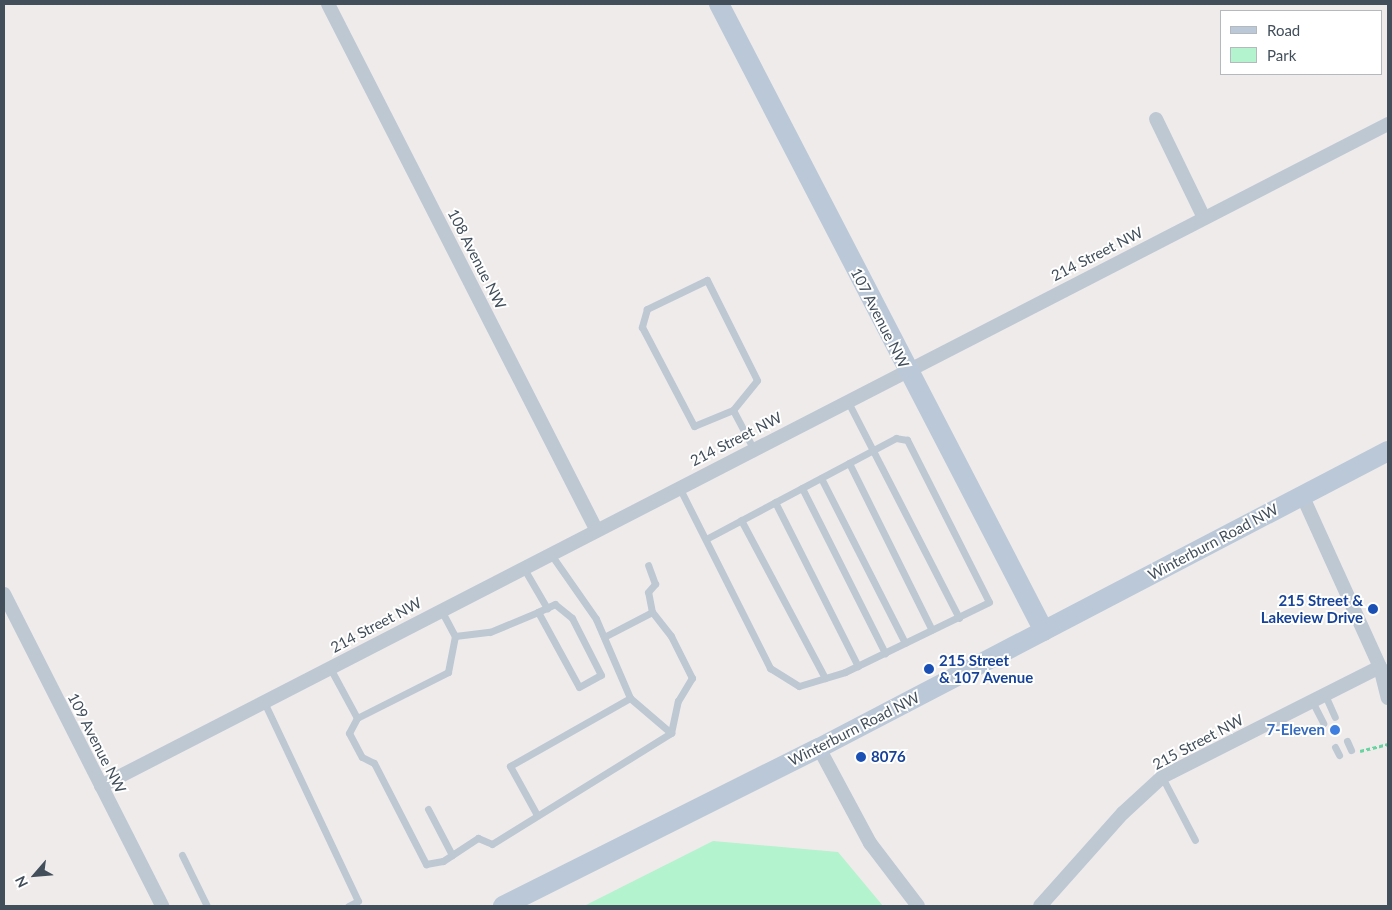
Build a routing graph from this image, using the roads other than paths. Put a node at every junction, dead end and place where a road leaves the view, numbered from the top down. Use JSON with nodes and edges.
{"nodes":[{"id":1,"x":328,"y":4,"type":"edge"},
{"id":2,"x":719,"y":4,"type":"edge"},
{"id":3,"x":1156,"y":119,"type":"dead end"},
{"id":4,"x":1388,"y":124,"type":"edge"},
{"id":5,"x":1204,"y":218,"type":"junction"},
{"id":6,"x":907,"y":369,"type":"junction"},
{"id":7,"x":847,"y":400,"type":"junction"},
{"id":8,"x":733,"y":410,"type":"junction"},
{"id":9,"x":753,"y":448,"type":"junction"},
{"id":10,"x":874,"y":450,"type":"junction"},
{"id":11,"x":1388,"y":451,"type":"edge"},
{"id":12,"x":849,"y":463,"type":"junction"},
{"id":13,"x":821,"y":478,"type":"junction"},
{"id":14,"x":679,"y":486,"type":"junction"},
{"id":15,"x":802,"y":488,"type":"junction"},
{"id":16,"x":1302,"y":495,"type":"junction"},
{"id":17,"x":775,"y":502,"type":"junction"},
{"id":18,"x":741,"y":520,"type":"junction"},
{"id":19,"x":596,"y":529,"type":"junction"},
{"id":20,"x":708,"y":538,"type":"junction"},
{"id":21,"x":550,"y":553,"type":"junction"},
{"id":22,"x":648,"y":565,"type":"dead end"},
{"id":23,"x":523,"y":567,"type":"junction"},
{"id":24,"x":4,"y":594,"type":"edge"},
{"id":25,"x":547,"y":608,"type":"junction"},
{"id":26,"x":441,"y":609,"type":"junction"},
{"id":27,"x":538,"y":612,"type":"junction"},
{"id":28,"x":652,"y":612,"type":"junction"},
{"id":29,"x":959,"y":618,"type":"junction"},
{"id":30,"x":932,"y":630,"type":"junction"},
{"id":31,"x":1044,"y":631,"type":"junction"},
{"id":32,"x":455,"y":636,"type":"junction"},
{"id":33,"x":604,"y":637,"type":"junction"},
{"id":34,"x":905,"y":643,"type":"junction"},
{"id":35,"x":884,"y":653,"type":"junction"},
{"id":36,"x":858,"y":666,"type":"junction"},
{"id":37,"x":330,"y":667,"type":"junction"},
{"id":38,"x":1380,"y":667,"type":"junction"},
{"id":39,"x":824,"y":678,"type":"junction"},
{"id":40,"x":1325,"y":695,"type":"junction"},
{"id":41,"x":630,"y":698,"type":"junction"},
{"id":42,"x":1388,"y":698,"type":"edge"},
{"id":43,"x":1312,"y":701,"type":"junction"},
{"id":44,"x":264,"y":702,"type":"junction"},
{"id":45,"x":1335,"y":717,"type":"dead end"},
{"id":46,"x":357,"y":718,"type":"junction"},
{"id":47,"x":1323,"y":723,"type":"dead end"},
{"id":48,"x":671,"y":733,"type":"junction"},
{"id":49,"x":1347,"y":741,"type":"dead end"},
{"id":50,"x":1335,"y":747,"type":"dead end"},
{"id":51,"x":819,"y":748,"type":"junction"},
{"id":52,"x":1351,"y":750,"type":"road end"},
{"id":53,"x":1339,"y":755,"type":"dead end"},
{"id":54,"x":1162,"y":777,"type":"junction"},
{"id":55,"x":101,"y":786,"type":"junction"},
{"id":56,"x":428,"y":809,"type":"dead end"},
{"id":57,"x":537,"y":814,"type":"junction"},
{"id":58,"x":1195,"y":840,"type":"dead end"},
{"id":59,"x":182,"y":854,"type":"dead end"},
{"id":60,"x":452,"y":855,"type":"junction"},
{"id":61,"x":162,"y":906,"type":"edge"},
{"id":62,"x":207,"y":906,"type":"edge"},
{"id":63,"x":348,"y":906,"type":"edge"},
{"id":64,"x":504,"y":906,"type":"edge"},
{"id":65,"x":918,"y":906,"type":"edge"},
{"id":66,"x":1040,"y":906,"type":"edge"}],
"edges":[{"from":1,"to":19,"type":"street","name":"108 Avenue NW"},
{"from":2,"to":6,"type":"main road","name":"107 Avenue NW"},
{"from":3,"to":5,"type":"street"},
{"from":4,"to":5,"type":"street","name":"214 Street NW"},
{"from":5,"to":6,"type":"street","name":"214 Street NW"},
{"from":6,"to":7,"type":"street","name":"214 Street NW"},
{"from":6,"to":31,"type":"main road","name":"107 Avenue NW"},
{"from":7,"to":9,"type":"street","name":"214 Street NW"},
{"from":7,"to":10,"type":"lane"},
{"from":8,"to":8,"type":"lane"},
{"from":8,"to":9,"type":"lane"},
{"from":9,"to":14,"type":"street","name":"214 Street NW"},
{"from":10,"to":12,"type":"lane"},
{"from":10,"to":29,"type":"lane"},
{"from":10,"to":29,"type":"lane"},
{"from":11,"to":16,"type":"main road","name":"Winterburn Road NW"},
{"from":12,"to":13,"type":"lane"},
{"from":12,"to":30,"type":"lane"},
{"from":13,"to":15,"type":"lane"},
{"from":13,"to":34,"type":"lane"},
{"from":14,"to":19,"type":"street","name":"214 Street NW"},
{"from":14,"to":20,"type":"lane"},
{"from":15,"to":17,"type":"lane"},
{"from":15,"to":35,"type":"lane"},
{"from":16,"to":31,"type":"main road","name":"Winterburn Road NW"},
{"from":16,"to":38,"type":"street"},
{"from":17,"to":18,"type":"lane"},
{"from":17,"to":36,"type":"lane"},
{"from":18,"to":20,"type":"lane"},
{"from":18,"to":39,"type":"lane"},
{"from":19,"to":21,"type":"street","name":"214 Street NW"},
{"from":20,"to":39,"type":"lane"},
{"from":21,"to":23,"type":"street","name":"214 Street NW"},
{"from":21,"to":33,"type":"lane"},
{"from":22,"to":28,"type":"lane"},
{"from":23,"to":25,"type":"lane"},
{"from":23,"to":26,"type":"street","name":"214 Street NW"},
{"from":24,"to":55,"type":"street","name":"109 Avenue NW"},
{"from":25,"to":27,"type":"lane"},
{"from":25,"to":27,"type":"lane"},
{"from":26,"to":32,"type":"lane"},
{"from":26,"to":37,"type":"street","name":"214 Street NW"},
{"from":27,"to":32,"type":"lane"},
{"from":28,"to":33,"type":"lane"},
{"from":28,"to":48,"type":"lane"},
{"from":29,"to":30,"type":"lane"},
{"from":30,"to":34,"type":"lane"},
{"from":31,"to":51,"type":"main road","name":"Winterburn Road NW"},
{"from":32,"to":46,"type":"lane"},
{"from":33,"to":41,"type":"lane"},
{"from":34,"to":35,"type":"lane"},
{"from":35,"to":36,"type":"lane"},
{"from":36,"to":39,"type":"lane"},
{"from":37,"to":44,"type":"street","name":"214 Street NW"},
{"from":37,"to":46,"type":"lane"},
{"from":38,"to":40,"type":"street","name":"215 Street NW"},
{"from":38,"to":42,"type":"street"},
{"from":40,"to":43,"type":"street","name":"215 Street NW"},
{"from":40,"to":45,"type":"lane"},
{"from":41,"to":48,"type":"lane"},
{"from":41,"to":57,"type":"lane"},
{"from":43,"to":47,"type":"lane"},
{"from":43,"to":54,"type":"street","name":"215 Street NW"},
{"from":44,"to":55,"type":"street","name":"214 Street NW"},
{"from":44,"to":63,"type":"lane"},
{"from":46,"to":60,"type":"lane"},
{"from":48,"to":57,"type":"lane"},
{"from":49,"to":52,"type":"lane"},
{"from":50,"to":53,"type":"lane"},
{"from":51,"to":64,"type":"main road","name":"Winterburn Road NW"},
{"from":51,"to":65,"type":"street"},
{"from":54,"to":58,"type":"lane"},
{"from":54,"to":66,"type":"street","name":"215 Street NW"},
{"from":55,"to":61,"type":"street","name":"109 Avenue NW"},
{"from":56,"to":60,"type":"lane"},
{"from":57,"to":60,"type":"lane"},
{"from":59,"to":62,"type":"lane"}]}
